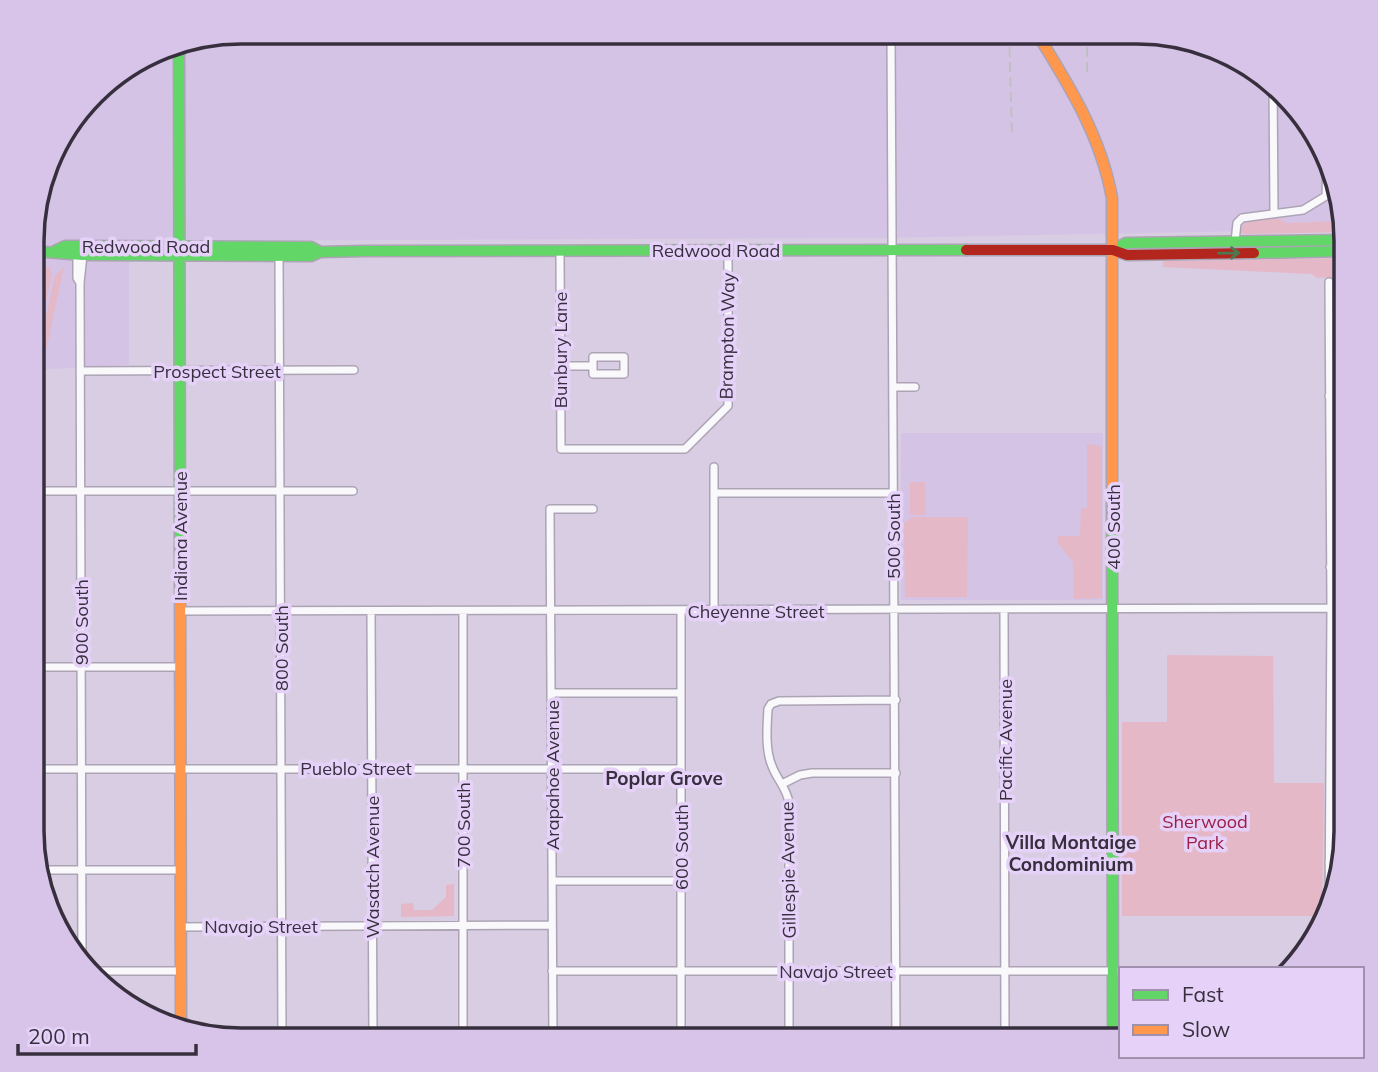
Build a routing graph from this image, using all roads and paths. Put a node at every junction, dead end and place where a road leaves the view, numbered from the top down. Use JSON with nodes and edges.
{"nodes":[{"id":1,"x":891,"y":44,"type":"edge"},
{"id":2,"x":1043,"y":44,"type":"edge"},
{"id":3,"x":179,"y":53,"type":"edge"},
{"id":4,"x":1273,"y":99,"type":"edge"},
{"id":5,"x":1326,"y":185,"type":"edge"},
{"id":6,"x":1274,"y":213,"type":"junction"},
{"id":7,"x":1334,"y":240,"type":"edge"},
{"id":8,"x":1235,"y":242,"type":"junction"},
{"id":9,"x":728,"y":250,"type":"junction"},
{"id":10,"x":893,"y":250,"type":"junction"},
{"id":11,"x":1113,"y":250,"type":"junction"},
{"id":12,"x":44,"y":251,"type":"edge"},
{"id":13,"x":55,"y":251,"type":"junction"},
{"id":14,"x":180,"y":251,"type":"junction"},
{"id":15,"x":560,"y":251,"type":"junction"},
{"id":16,"x":1334,"y":251,"type":"edge"},
{"id":17,"x":320,"y":252,"type":"junction"},
{"id":18,"x":80,"y":255,"type":"junction"},
{"id":19,"x":279,"y":256,"type":"junction"},
{"id":20,"x":1329,"y":282,"type":"dead end"},
{"id":21,"x":1329,"y":316,"type":"junction"},
{"id":22,"x":1334,"y":316,"type":"edge"},
{"id":23,"x":560,"y":366,"type":"junction"},
{"id":24,"x":593,"y":366,"type":"junction"},
{"id":25,"x":279,"y":370,"type":"junction"},
{"id":26,"x":354,"y":370,"type":"dead end"},
{"id":27,"x":80,"y":371,"type":"junction"},
{"id":28,"x":180,"y":371,"type":"junction"},
{"id":29,"x":893,"y":387,"type":"junction"},
{"id":30,"x":915,"y":387,"type":"dead end"},
{"id":31,"x":1329,"y":396,"type":"junction"},
{"id":32,"x":1334,"y":396,"type":"edge"},
{"id":33,"x":561,"y":449,"type":"joint"},
{"id":34,"x":713,"y":467,"type":"dead end"},
{"id":35,"x":1330,"y":478,"type":"junction"},
{"id":36,"x":1334,"y":478,"type":"edge"},
{"id":37,"x":44,"y":491,"type":"edge"},
{"id":38,"x":81,"y":491,"type":"junction"},
{"id":39,"x":180,"y":491,"type":"junction"},
{"id":40,"x":280,"y":491,"type":"junction"},
{"id":41,"x":353,"y":491,"type":"dead end"},
{"id":42,"x":713,"y":493,"type":"junction"},
{"id":43,"x":893,"y":493,"type":"junction"},
{"id":44,"x":593,"y":509,"type":"dead end"},
{"id":45,"x":1330,"y":567,"type":"junction"},
{"id":46,"x":1334,"y":567,"type":"edge"},
{"id":47,"x":1004,"y":608,"type":"junction"},
{"id":48,"x":1113,"y":608,"type":"junction"},
{"id":49,"x":1331,"y":608,"type":"junction"},
{"id":50,"x":894,"y":609,"type":"junction"},
{"id":51,"x":180,"y":611,"type":"junction"},
{"id":52,"x":280,"y":611,"type":"junction"},
{"id":53,"x":371,"y":611,"type":"junction"},
{"id":54,"x":463,"y":611,"type":"junction"},
{"id":55,"x":551,"y":611,"type":"junction"},
{"id":56,"x":681,"y":611,"type":"junction"},
{"id":57,"x":714,"y":611,"type":"junction"},
{"id":58,"x":1331,"y":660,"type":"joint"},
{"id":59,"x":44,"y":667,"type":"edge"},
{"id":60,"x":81,"y":667,"type":"junction"},
{"id":61,"x":180,"y":667,"type":"junction"},
{"id":62,"x":552,"y":693,"type":"junction"},
{"id":63,"x":681,"y":693,"type":"junction"},
{"id":64,"x":896,"y":700,"type":"junction"},
{"id":65,"x":1331,"y":761,"type":"joint"},
{"id":66,"x":281,"y":768,"type":"junction"},
{"id":67,"x":372,"y":768,"type":"junction"},
{"id":68,"x":463,"y":768,"type":"junction"},
{"id":69,"x":552,"y":768,"type":"junction"},
{"id":70,"x":44,"y":769,"type":"edge"},
{"id":71,"x":81,"y":769,"type":"junction"},
{"id":72,"x":181,"y":769,"type":"junction"},
{"id":73,"x":681,"y":769,"type":"junction"},
{"id":74,"x":896,"y":773,"type":"junction"},
{"id":75,"x":782,"y":784,"type":"junction"},
{"id":76,"x":1329,"y":863,"type":"joint"},
{"id":77,"x":48,"y":870,"type":"edge"},
{"id":78,"x":82,"y":870,"type":"junction"},
{"id":79,"x":181,"y":870,"type":"junction"},
{"id":80,"x":1329,"y":874,"type":"edge"},
{"id":81,"x":552,"y":881,"type":"junction"},
{"id":82,"x":681,"y":881,"type":"junction"},
{"id":83,"x":552,"y":925,"type":"junction"},
{"id":84,"x":281,"y":926,"type":"junction"},
{"id":85,"x":372,"y":926,"type":"junction"},
{"id":86,"x":463,"y":926,"type":"junction"},
{"id":87,"x":181,"y":927,"type":"junction"},
{"id":88,"x":82,"y":948,"type":"edge"},
{"id":89,"x":103,"y":971,"type":"edge"},
{"id":90,"x":181,"y":971,"type":"junction"},
{"id":91,"x":552,"y":971,"type":"junction"},
{"id":92,"x":681,"y":971,"type":"junction"},
{"id":93,"x":789,"y":971,"type":"junction"},
{"id":94,"x":896,"y":971,"type":"junction"},
{"id":95,"x":1005,"y":971,"type":"junction"},
{"id":96,"x":1117,"y":971,"type":"edge"},
{"id":97,"x":181,"y":1019,"type":"edge"},
{"id":98,"x":282,"y":1028,"type":"edge"},
{"id":99,"x":373,"y":1028,"type":"edge"},
{"id":100,"x":463,"y":1028,"type":"edge"},
{"id":101,"x":552,"y":1028,"type":"edge"},
{"id":102,"x":681,"y":1028,"type":"edge"},
{"id":103,"x":789,"y":1028,"type":"edge"},
{"id":104,"x":896,"y":1028,"type":"edge"},
{"id":105,"x":1005,"y":1028,"type":"edge"},
{"id":106,"x":1114,"y":1028,"type":"edge"}],
"edges":[{"from":1,"to":10,"type":"street","name":"500 South"},
{"from":2,"to":11,"type":"main road","name":"400 South"},
{"from":3,"to":14,"type":"main road","name":"Indiana Avenue"},
{"from":4,"to":6,"type":"street"},
{"from":5,"to":6,"type":"street"},
{"from":6,"to":8,"type":"street"},
{"from":7,"to":8,"type":"main road","name":"Redwood Road"},
{"from":8,"to":11,"type":"main road","name":"Redwood Road"},
{"from":9,"to":10,"type":"main road","name":"Redwood Road"},
{"from":9,"to":15,"type":"main road","name":"Redwood Road"},
{"from":9,"to":33,"type":"street","name":"Brampton Way"},
{"from":10,"to":11,"type":"main road","name":"Redwood Road"},
{"from":10,"to":29,"type":"street","name":"500 South"},
{"from":11,"to":16,"type":"main road","name":"Redwood Road","one_way":true},
{"from":11,"to":48,"type":"main road","name":"400 South"},
{"from":12,"to":13,"type":"main road","name":"Redwood Road"},
{"from":13,"to":14,"type":"main road","name":"Redwood Road"},
{"from":13,"to":18,"type":"main road","name":"Redwood Road"},
{"from":14,"to":17,"type":"main road","name":"Redwood Road"},
{"from":14,"to":18,"type":"main road","name":"Redwood Road"},
{"from":14,"to":19,"type":"main road","name":"Redwood Road"},
{"from":14,"to":28,"type":"main road","name":"Indiana Avenue"},
{"from":15,"to":17,"type":"main road","name":"Redwood Road"},
{"from":15,"to":23,"type":"street","name":"Bunbury Lane"},
{"from":17,"to":19,"type":"main road","name":"Redwood Road"},
{"from":18,"to":27,"type":"street","name":"900 South"},
{"from":19,"to":25,"type":"street","name":"800 South"},
{"from":20,"to":21,"type":"street"},
{"from":21,"to":22,"type":"street"},
{"from":21,"to":31,"type":"street"},
{"from":23,"to":24,"type":"street"},
{"from":23,"to":33,"type":"street","name":"Bunbury Lane"},
{"from":24,"to":24,"type":"street"},
{"from":25,"to":26,"type":"street","name":"Prospect Street"},
{"from":25,"to":28,"type":"street","name":"Prospect Street"},
{"from":25,"to":40,"type":"street","name":"800 South"},
{"from":27,"to":28,"type":"street","name":"Prospect Street"},
{"from":27,"to":38,"type":"street","name":"900 South"},
{"from":28,"to":39,"type":"main road","name":"Indiana Avenue"},
{"from":29,"to":30,"type":"street"},
{"from":29,"to":43,"type":"street","name":"500 South"},
{"from":31,"to":32,"type":"street"},
{"from":31,"to":35,"type":"street"},
{"from":34,"to":42,"type":"street"},
{"from":35,"to":36,"type":"street"},
{"from":35,"to":45,"type":"street"},
{"from":37,"to":38,"type":"street"},
{"from":38,"to":39,"type":"street"},
{"from":38,"to":60,"type":"street","name":"900 South"},
{"from":39,"to":40,"type":"street"},
{"from":39,"to":51,"type":"main road","name":"Indiana Avenue"},
{"from":40,"to":41,"type":"street"},
{"from":40,"to":52,"type":"street","name":"800 South"},
{"from":42,"to":43,"type":"street"},
{"from":42,"to":57,"type":"street"},
{"from":43,"to":50,"type":"street","name":"500 South"},
{"from":44,"to":55,"type":"street","name":"Arapahoe Avenue"},
{"from":45,"to":46,"type":"street"},
{"from":45,"to":49,"type":"street"},
{"from":47,"to":48,"type":"street","name":"Cheyenne Street"},
{"from":47,"to":50,"type":"street","name":"Cheyenne Street"},
{"from":47,"to":95,"type":"street","name":"Pacific Avenue"},
{"from":48,"to":49,"type":"street","name":"Cheyenne Street"},
{"from":48,"to":96,"type":"main road","name":"400 South"},
{"from":49,"to":58,"type":"street"},
{"from":50,"to":57,"type":"street","name":"Cheyenne Street"},
{"from":50,"to":64,"type":"street","name":"500 South"},
{"from":51,"to":52,"type":"street","name":"Cheyenne Street"},
{"from":51,"to":61,"type":"main road","name":"Indiana Avenue"},
{"from":52,"to":53,"type":"street","name":"Cheyenne Street"},
{"from":52,"to":66,"type":"street","name":"800 South"},
{"from":53,"to":54,"type":"street","name":"Cheyenne Street"},
{"from":53,"to":67,"type":"street","name":"Wasatch Avenue"},
{"from":54,"to":55,"type":"street","name":"Cheyenne Street"},
{"from":54,"to":68,"type":"street","name":"700 South"},
{"from":55,"to":56,"type":"street","name":"Cheyenne Street"},
{"from":55,"to":62,"type":"street","name":"Arapahoe Avenue"},
{"from":56,"to":57,"type":"street","name":"Cheyenne Street"},
{"from":56,"to":63,"type":"street","name":"600 South"},
{"from":58,"to":65,"type":"street"},
{"from":59,"to":60,"type":"street"},
{"from":60,"to":61,"type":"street"},
{"from":60,"to":71,"type":"street","name":"900 South"},
{"from":61,"to":72,"type":"main road","name":"Indiana Avenue"},
{"from":62,"to":63,"type":"street"},
{"from":62,"to":69,"type":"street","name":"Arapahoe Avenue"},
{"from":63,"to":73,"type":"street","name":"600 South"},
{"from":64,"to":74,"type":"street","name":"500 South"},
{"from":64,"to":75,"type":"street","name":"Gillespie Avenue"},
{"from":65,"to":76,"type":"street"},
{"from":66,"to":67,"type":"street","name":"Pueblo Street"},
{"from":66,"to":72,"type":"street","name":"Pueblo Street"},
{"from":66,"to":84,"type":"street","name":"800 South"},
{"from":67,"to":68,"type":"street","name":"Pueblo Street"},
{"from":67,"to":85,"type":"street","name":"Wasatch Avenue"},
{"from":68,"to":69,"type":"street","name":"Pueblo Street"},
{"from":68,"to":86,"type":"street","name":"700 South"},
{"from":69,"to":73,"type":"street","name":"Pueblo Street"},
{"from":69,"to":81,"type":"street","name":"Arapahoe Avenue"},
{"from":70,"to":71,"type":"street","name":"Pueblo Street"},
{"from":71,"to":72,"type":"street","name":"Pueblo Street"},
{"from":71,"to":78,"type":"street","name":"900 South"},
{"from":72,"to":79,"type":"main road","name":"Indiana Avenue"},
{"from":73,"to":82,"type":"street","name":"600 South"},
{"from":74,"to":75,"type":"street"},
{"from":74,"to":94,"type":"street","name":"500 South"},
{"from":75,"to":93,"type":"street","name":"Gillespie Avenue"},
{"from":76,"to":80,"type":"street"},
{"from":77,"to":78,"type":"street"},
{"from":78,"to":79,"type":"street"},
{"from":78,"to":88,"type":"street","name":"900 South"},
{"from":79,"to":87,"type":"main road","name":"Indiana Avenue"},
{"from":81,"to":82,"type":"street"},
{"from":81,"to":83,"type":"street","name":"Arapahoe Avenue"},
{"from":82,"to":92,"type":"street","name":"600 South"},
{"from":83,"to":86,"type":"street","name":"Navajo Street"},
{"from":83,"to":91,"type":"street","name":"Arapahoe Avenue"},
{"from":84,"to":85,"type":"street","name":"Navajo Street"},
{"from":84,"to":87,"type":"street","name":"Navajo Street"},
{"from":84,"to":98,"type":"street","name":"800 South"},
{"from":85,"to":86,"type":"street","name":"Navajo Street"},
{"from":85,"to":99,"type":"street","name":"Wasatch Avenue"},
{"from":86,"to":100,"type":"street","name":"700 South"},
{"from":87,"to":90,"type":"main road","name":"Indiana Avenue"},
{"from":89,"to":90,"type":"street"},
{"from":90,"to":97,"type":"main road","name":"Indiana Avenue"},
{"from":91,"to":92,"type":"street","name":"Navajo Street"},
{"from":91,"to":101,"type":"street","name":"Arapahoe Avenue"},
{"from":92,"to":93,"type":"street","name":"Navajo Street"},
{"from":92,"to":102,"type":"street","name":"600 South"},
{"from":93,"to":94,"type":"street","name":"Navajo Street"},
{"from":93,"to":103,"type":"street","name":"Gillespie Avenue"},
{"from":94,"to":95,"type":"street","name":"Navajo Street"},
{"from":94,"to":104,"type":"street","name":"500 South"},
{"from":95,"to":96,"type":"street","name":"Navajo Street"},
{"from":95,"to":105,"type":"street","name":"Pacific Avenue"},
{"from":96,"to":106,"type":"main road","name":"400 South"}]}
